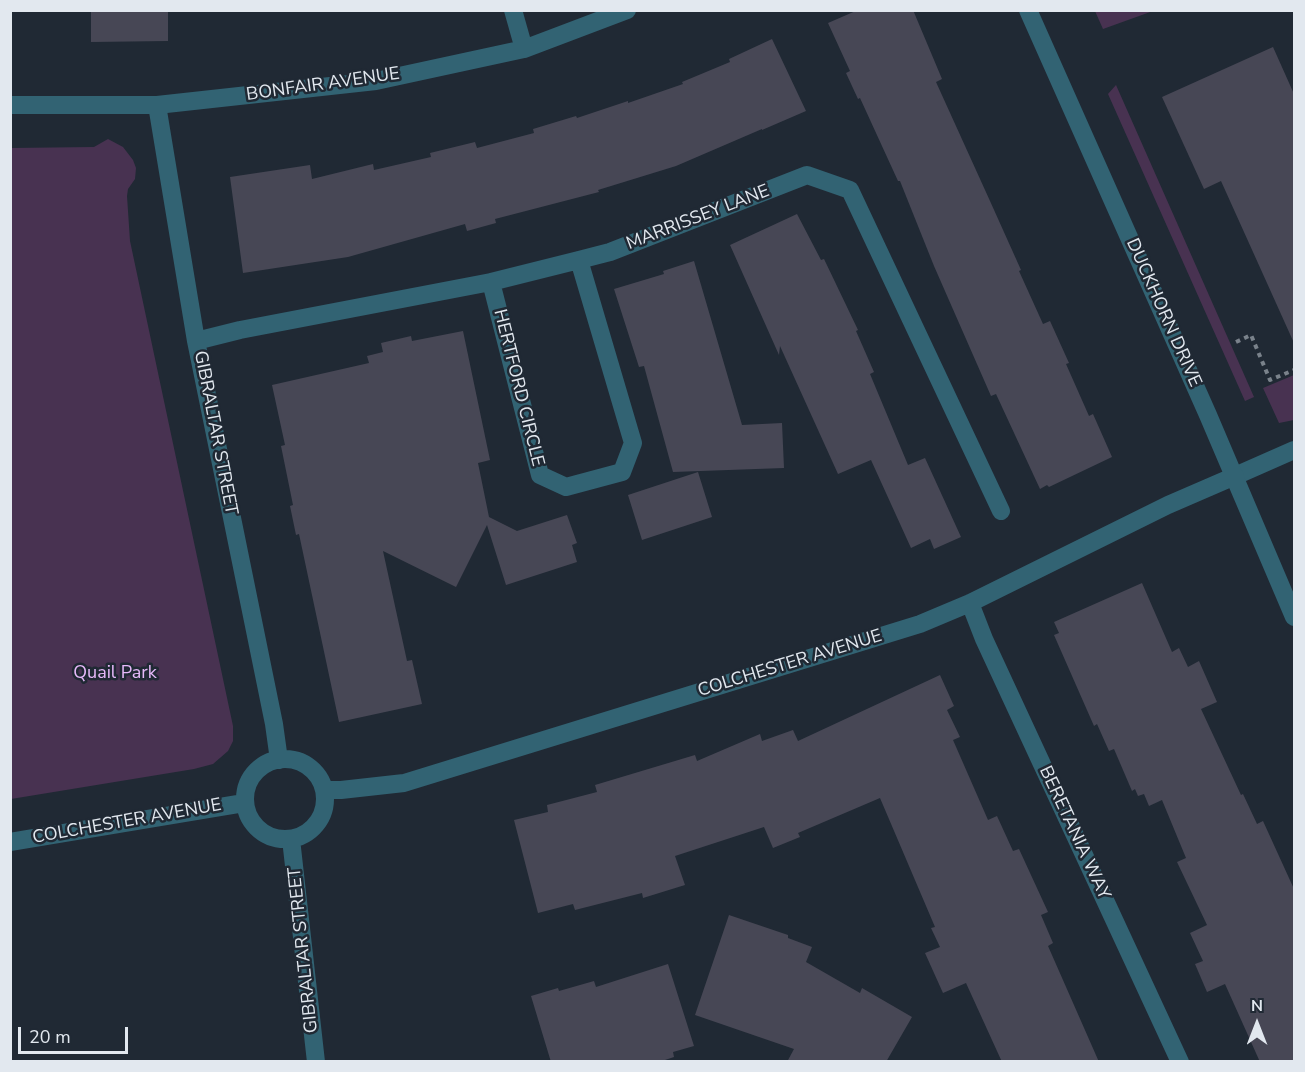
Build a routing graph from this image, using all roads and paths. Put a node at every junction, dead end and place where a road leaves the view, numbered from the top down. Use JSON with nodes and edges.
{"nodes":[{"id":1,"x":513,"y":10,"type":"edge"},
{"id":2,"x":627,"y":10,"type":"edge"},
{"id":3,"x":1028,"y":10,"type":"edge"},
{"id":4,"x":524,"y":49,"type":"junction"},
{"id":5,"x":10,"y":105,"type":"edge"},
{"id":6,"x":157,"y":105,"type":"junction"},
{"id":7,"x":579,"y":260,"type":"junction"},
{"id":8,"x":491,"y":282,"type":"junction"},
{"id":9,"x":196,"y":340,"type":"junction"},
{"id":10,"x":1236,"y":342,"type":"dead end"},
{"id":11,"x":1294,"y":370,"type":"edge"},
{"id":12,"x":1294,"y":450,"type":"edge"},
{"id":13,"x":1235,"y":476,"type":"junction"},
{"id":14,"x":1000,"y":511,"type":"dead end"},
{"id":15,"x":970,"y":603,"type":"junction"},
{"id":16,"x":1294,"y":616,"type":"edge"},
{"id":17,"x":279,"y":760,"type":"junction"},
{"id":18,"x":325,"y":790,"type":"junction"},
{"id":19,"x":244,"y":803,"type":"junction"},
{"id":20,"x":291,"y":839,"type":"junction"},
{"id":21,"x":10,"y":842,"type":"edge"},
{"id":22,"x":316,"y":1062,"type":"edge"},
{"id":23,"x":1180,"y":1062,"type":"edge"}],
"edges":[{"from":1,"to":4,"type":"street"},
{"from":2,"to":4,"type":"street","name":"BONFAIR AVENUE"},
{"from":3,"to":13,"type":"street","name":"DUCKHORN DRIVE"},
{"from":4,"to":6,"type":"street","name":"BONFAIR AVENUE"},
{"from":5,"to":6,"type":"street","name":"BONFAIR AVENUE"},
{"from":6,"to":9,"type":"street","name":"GIBRALTAR STREET"},
{"from":7,"to":8,"type":"street","name":"MARRISSEY LANE"},
{"from":7,"to":8,"type":"street","name":"HERTFORD CIRCLE"},
{"from":7,"to":14,"type":"street","name":"MARRISSEY LANE"},
{"from":8,"to":9,"type":"street","name":"MARRISSEY LANE"},
{"from":9,"to":17,"type":"street","name":"GIBRALTAR STREET"},
{"from":10,"to":11,"type":"path"},
{"from":12,"to":13,"type":"street","name":"COLCHESTER AVENUE"},
{"from":13,"to":15,"type":"street","name":"COLCHESTER AVENUE"},
{"from":13,"to":16,"type":"street","name":"DUCKHORN DRIVE"},
{"from":15,"to":18,"type":"street","name":"COLCHESTER AVENUE"},
{"from":15,"to":23,"type":"street","name":"BERETANIA WAY"},
{"from":17,"to":18,"type":"street"},
{"from":17,"to":19,"type":"street"},
{"from":18,"to":20,"type":"street"},
{"from":19,"to":20,"type":"street"},
{"from":19,"to":21,"type":"street","name":"COLCHESTER AVENUE"},
{"from":20,"to":22,"type":"street","name":"GIBRALTAR STREET"}]}
